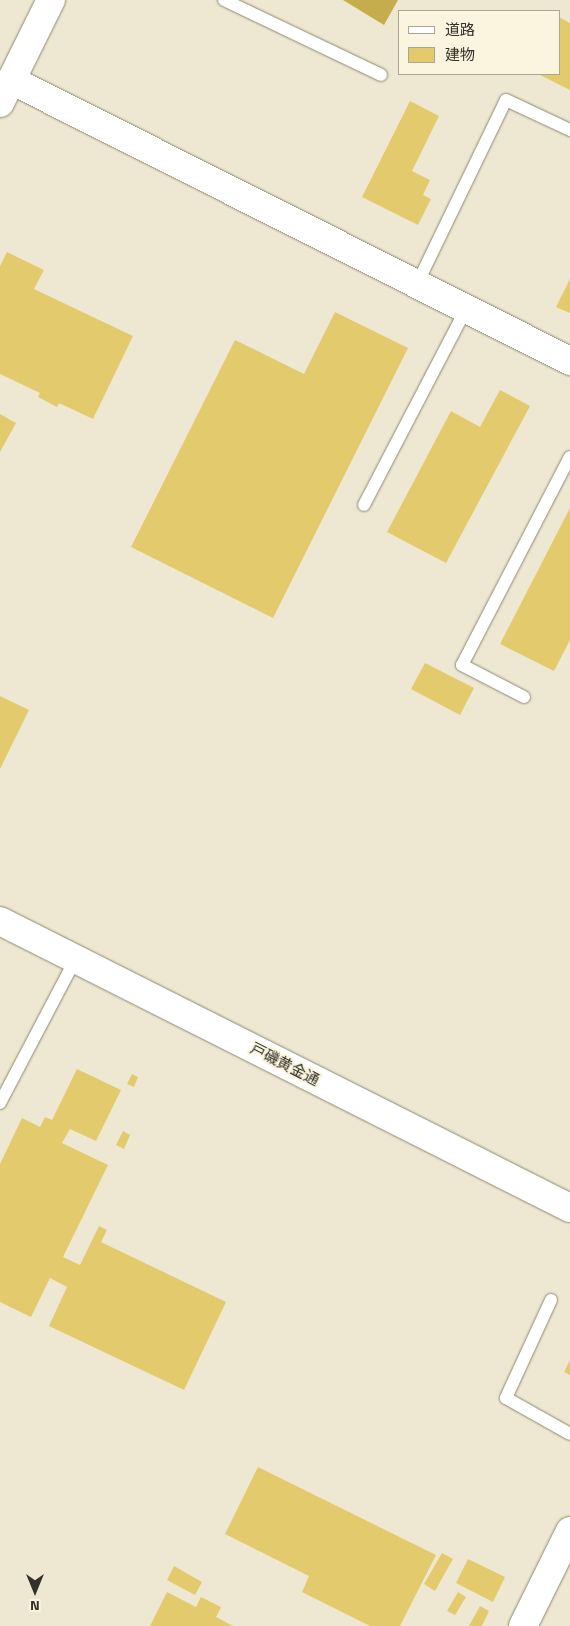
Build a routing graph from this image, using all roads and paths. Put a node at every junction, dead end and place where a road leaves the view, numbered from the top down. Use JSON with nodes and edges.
{"nodes":[{"id":1,"x":51,"y":0,"type":"edge"},
{"id":2,"x":224,"y":0,"type":"edge"},
{"id":3,"x":381,"y":75,"type":"dead end"},
{"id":4,"x":6,"y":92,"type":"edge"},
{"id":5,"x":570,"y":130,"type":"edge"},
{"id":6,"x":417,"y":284,"type":"junction"},
{"id":7,"x":466,"y":309,"type":"junction"},
{"id":8,"x":570,"y":361,"type":"edge"},
{"id":9,"x":570,"y":457,"type":"edge"},
{"id":10,"x":364,"y":505,"type":"dead end"},
{"id":11,"x":524,"y":697,"type":"dead end"},
{"id":12,"x":0,"y":921,"type":"edge"},
{"id":13,"x":76,"y":958,"type":"junction"},
{"id":14,"x":0,"y":1103,"type":"edge"},
{"id":15,"x":570,"y":1208,"type":"edge"},
{"id":16,"x":551,"y":1300,"type":"dead end"},
{"id":17,"x":570,"y":1434,"type":"edge"},
{"id":18,"x":570,"y":1531,"type":"edge"},
{"id":19,"x":563,"y":1565,"type":"edge"},
{"id":20,"x":523,"y":1626,"type":"edge"}],
"edges":[{"from":1,"to":4,"type":"street"},
{"from":2,"to":3,"type":"lane"},
{"from":4,"to":6,"type":"street"},
{"from":5,"to":6,"type":"lane"},
{"from":6,"to":7,"type":"street"},
{"from":7,"to":8,"type":"street"},
{"from":7,"to":10,"type":"lane"},
{"from":9,"to":11,"type":"lane"},
{"from":12,"to":13,"type":"street","name":"戸磯黄金通"},
{"from":13,"to":14,"type":"lane"},
{"from":13,"to":15,"type":"street","name":"戸磯黄金通"},
{"from":16,"to":17,"type":"lane"},
{"from":18,"to":19,"type":"street"},
{"from":19,"to":20,"type":"street"}]}
